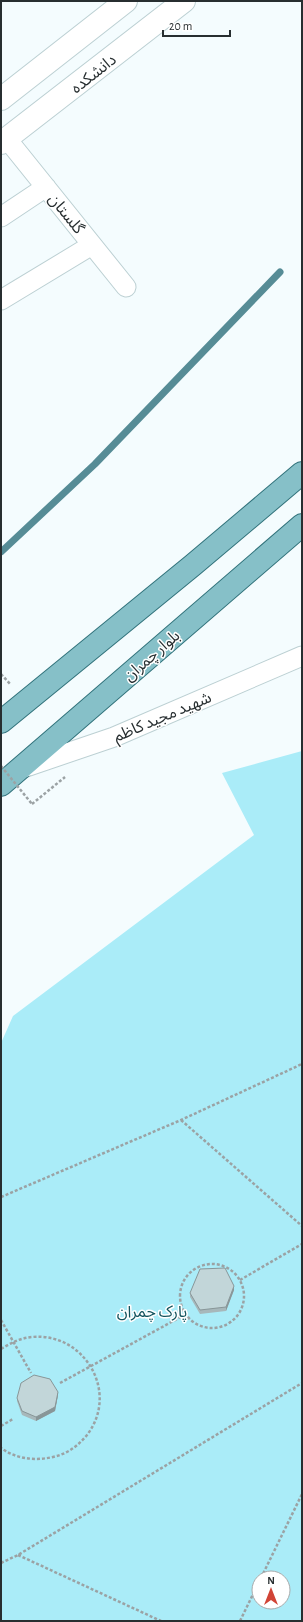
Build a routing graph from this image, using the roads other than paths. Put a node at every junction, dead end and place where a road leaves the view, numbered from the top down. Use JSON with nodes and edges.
{"nodes":[{"id":1,"x":126,"y":1,"type":"edge"},
{"id":2,"x":184,"y":1,"type":"edge"},
{"id":3,"x":1,"y":99,"type":"edge"},
{"id":4,"x":4,"y":141,"type":"edge"},
{"id":5,"x":46,"y":188,"type":"junction"},
{"id":6,"x":1,"y":217,"type":"edge"},
{"id":7,"x":92,"y":245,"type":"junction"},
{"id":8,"x":126,"y":287,"type":"dead end"},
{"id":9,"x":1,"y":300,"type":"edge"},
{"id":10,"x":302,"y":473,"type":"edge"},
{"id":11,"x":302,"y":525,"type":"edge"},
{"id":12,"x":302,"y":656,"type":"edge"},
{"id":13,"x":1,"y":722,"type":"edge"},
{"id":14,"x":10,"y":767,"type":"edge"},
{"id":15,"x":1,"y":785,"type":"edge"}],
"edges":[{"from":1,"to":3,"type":"main road"},
{"from":2,"to":4,"type":"main road","name":"دانشکده"},
{"from":4,"to":5,"type":"street","name":"گلستان"},
{"from":5,"to":6,"type":"street"},
{"from":5,"to":7,"type":"street","name":"گلستان"},
{"from":7,"to":8,"type":"street","name":"گلستان"},
{"from":7,"to":9,"type":"street"},
{"from":10,"to":13,"type":"main road"},
{"from":11,"to":14,"type":"main road","name":"بلوار چمران"},
{"from":12,"to":14,"type":"street","name":"شهید مجید کاظم"},
{"from":14,"to":15,"type":"main road","name":"بلوار چمران"}]}
